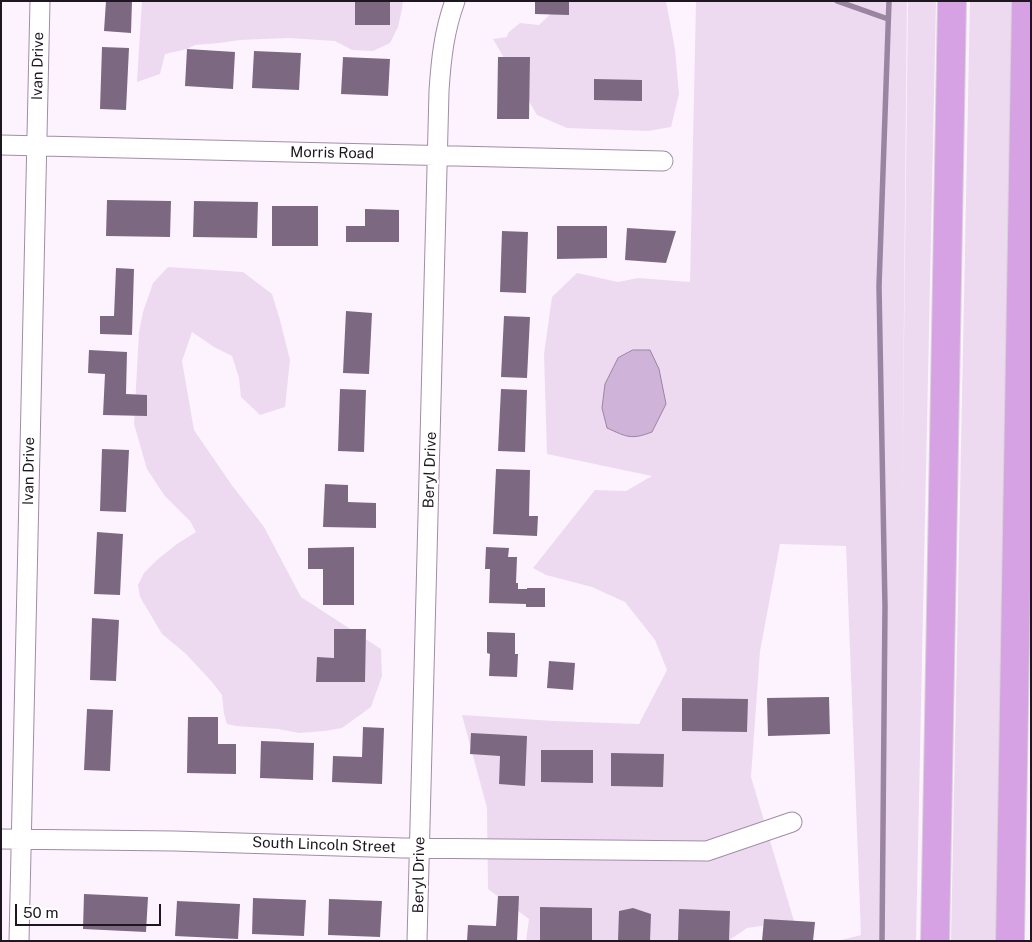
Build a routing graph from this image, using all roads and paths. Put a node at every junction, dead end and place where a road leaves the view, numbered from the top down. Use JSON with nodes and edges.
{"nodes":[{"id":1,"x":40,"y":1,"type":"edge"},
{"id":2,"x":455,"y":1,"type":"edge"},
{"id":3,"x":952,"y":1,"type":"edge"},
{"id":4,"x":1026,"y":1,"type":"edge"},
{"id":5,"x":1,"y":145,"type":"edge"},
{"id":6,"x":36,"y":146,"type":"junction"},
{"id":7,"x":438,"y":156,"type":"junction"},
{"id":8,"x":663,"y":161,"type":"dead end"},
{"id":9,"x":792,"y":822,"type":"dead end"},
{"id":10,"x":1,"y":838,"type":"edge"},
{"id":11,"x":21,"y":839,"type":"junction"},
{"id":12,"x":419,"y":848,"type":"junction"},
{"id":13,"x":19,"y":941,"type":"edge"},
{"id":14,"x":417,"y":941,"type":"edge"},
{"id":15,"x":935,"y":941,"type":"edge"},
{"id":16,"x":1010,"y":941,"type":"edge"}],
"edges":[{"from":1,"to":6,"type":"street","name":"Ivan Drive"},
{"from":2,"to":7,"type":"street","name":"Beryl Drive"},
{"from":3,"to":15,"type":"main road"},
{"from":4,"to":16,"type":"main road"},
{"from":5,"to":6,"type":"street","name":"Morris Road"},
{"from":6,"to":7,"type":"street","name":"Morris Road"},
{"from":6,"to":11,"type":"street","name":"Ivan Drive"},
{"from":7,"to":8,"type":"street","name":"Morris Road"},
{"from":7,"to":12,"type":"street","name":"Beryl Drive"},
{"from":9,"to":12,"type":"street","name":"South Lincoln Street"},
{"from":10,"to":11,"type":"street","name":"South Lincoln Street"},
{"from":11,"to":12,"type":"street","name":"South Lincoln Street"},
{"from":11,"to":13,"type":"street","name":"Ivan Drive"},
{"from":12,"to":14,"type":"street","name":"Beryl Drive"}]}
